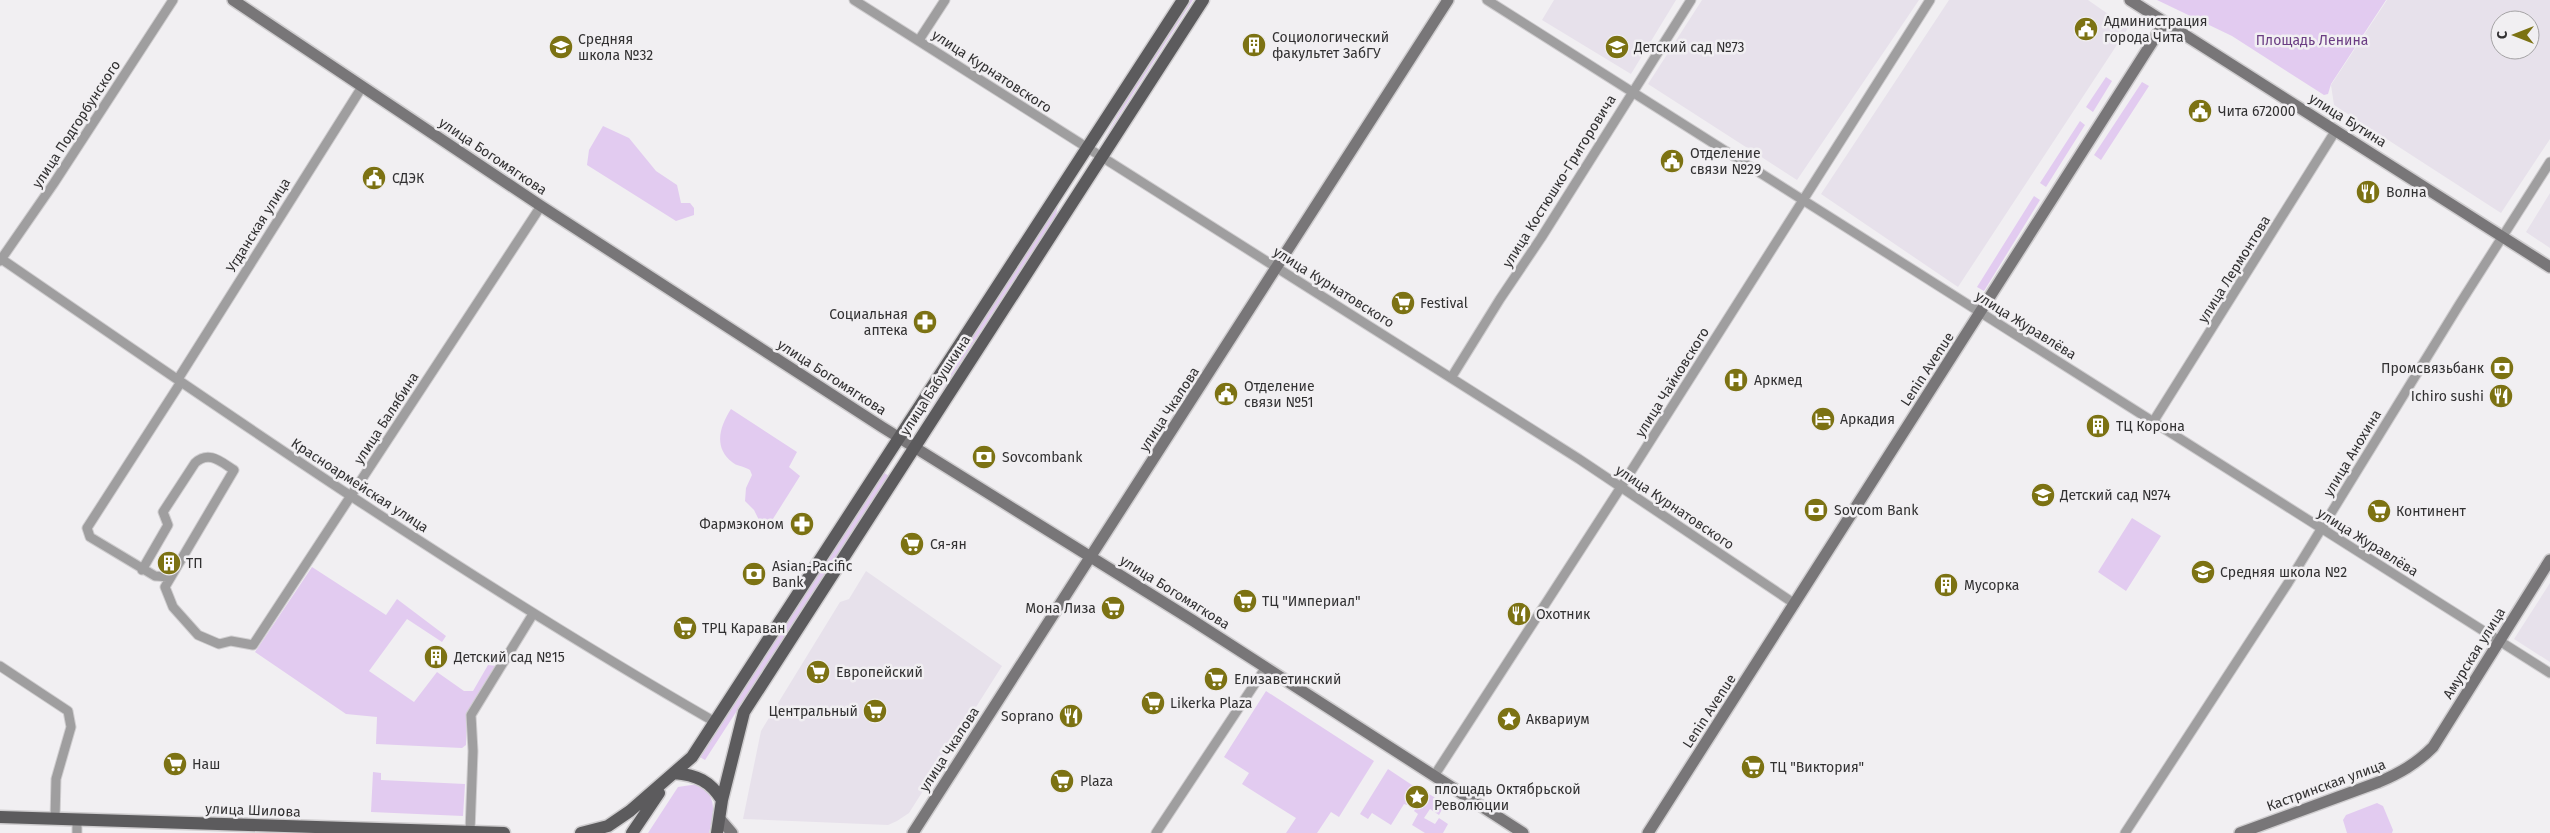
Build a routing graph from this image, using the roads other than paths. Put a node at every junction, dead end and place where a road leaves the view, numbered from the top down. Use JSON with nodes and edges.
{"nodes":[{"id":1,"x":173,"y":0,"type":"edge"},
{"id":2,"x":232,"y":0,"type":"edge"},
{"id":3,"x":854,"y":0,"type":"edge"},
{"id":4,"x":945,"y":0,"type":"edge"},
{"id":5,"x":1183,"y":0,"type":"edge"},
{"id":6,"x":1203,"y":0,"type":"edge"},
{"id":7,"x":1448,"y":0,"type":"edge"},
{"id":8,"x":1487,"y":0,"type":"edge"},
{"id":9,"x":1691,"y":0,"type":"edge"},
{"id":10,"x":1930,"y":0,"type":"edge"},
{"id":11,"x":2130,"y":0,"type":"edge"},
{"id":12,"x":2165,"y":22,"type":"junction"},
{"id":13,"x":918,"y":40,"type":"junction"},
{"id":14,"x":362,"y":87,"type":"junction"},
{"id":15,"x":1632,"y":92,"type":"junction"},
{"id":16,"x":2336,"y":130,"type":"junction"},
{"id":17,"x":1086,"y":147,"type":"junction"},
{"id":18,"x":1102,"y":157,"type":"junction"},
{"id":19,"x":2550,"y":162,"type":"edge"},
{"id":20,"x":1803,"y":200,"type":"junction"},
{"id":21,"x":540,"y":206,"type":"junction"},
{"id":22,"x":2502,"y":237,"type":"junction"},
{"id":23,"x":0,"y":259,"type":"edge"},
{"id":24,"x":2550,"y":267,"type":"edge"},
{"id":25,"x":1278,"y":268,"type":"junction"},
{"id":26,"x":1981,"y":313,"type":"junction"},
{"id":27,"x":1451,"y":378,"type":"junction"},
{"id":28,"x":180,"y":380,"type":"junction"},
{"id":29,"x":2153,"y":422,"type":"junction"},
{"id":30,"x":899,"y":438,"type":"junction"},
{"id":31,"x":913,"y":447,"type":"junction"},
{"id":32,"x":1622,"y":487,"type":"junction"},
{"id":33,"x":352,"y":496,"type":"junction"},
{"id":34,"x":2322,"y":529,"type":"junction"},
{"id":35,"x":1091,"y":557,"type":"junction"},
{"id":36,"x":2550,"y":560,"type":"edge"},
{"id":37,"x":142,"y":570,"type":"junction"},
{"id":38,"x":171,"y":577,"type":"junction"},
{"id":39,"x":1795,"y":604,"type":"junction"},
{"id":40,"x":533,"y":614,"type":"junction"},
{"id":41,"x":2500,"y":642,"type":"junction"},
{"id":42,"x":0,"y":666,"type":"edge"},
{"id":43,"x":1266,"y":668,"type":"junction"},
{"id":44,"x":2550,"y":673,"type":"edge"},
{"id":45,"x":715,"y":722,"type":"junction"},
{"id":46,"x":2421,"y":760,"type":"joint"},
{"id":47,"x":674,"y":773,"type":"junction"},
{"id":48,"x":1434,"y":776,"type":"junction"},
{"id":49,"x":722,"y":800,"type":"junction"},
{"id":50,"x":0,"y":817,"type":"edge"},
{"id":51,"x":55,"y":819,"type":"junction"},
{"id":52,"x":720,"y":819,"type":"junction"},
{"id":53,"x":77,"y":820,"type":"junction"},
{"id":54,"x":374,"y":831,"type":"edge"},
{"id":55,"x":470,"y":832,"type":"edge"},
{"id":56,"x":76,"y":833,"type":"edge"},
{"id":57,"x":504,"y":833,"type":"edge"},
{"id":58,"x":581,"y":833,"type":"edge"},
{"id":59,"x":632,"y":833,"type":"edge"},
{"id":60,"x":718,"y":833,"type":"edge"},
{"id":61,"x":732,"y":833,"type":"edge"},
{"id":62,"x":913,"y":833,"type":"edge"},
{"id":63,"x":1156,"y":833,"type":"edge"},
{"id":64,"x":1523,"y":833,"type":"edge"},
{"id":65,"x":1648,"y":833,"type":"edge"},
{"id":66,"x":2125,"y":833,"type":"edge"},
{"id":67,"x":2240,"y":833,"type":"edge"}],
"edges":[{"from":1,"to":23,"type":"street","name":"улица Подгорбунского"},
{"from":2,"to":14,"type":"main road","name":"улица Богомягкова"},
{"from":3,"to":13,"type":"street","name":"улица Курнатовского"},
{"from":4,"to":13,"type":"street"},
{"from":5,"to":17,"type":"main road","name":"улица Бабушкина"},
{"from":6,"to":18,"type":"main road","name":"улица Бабушкина"},
{"from":7,"to":25,"type":"main road","name":"улица Чкалова"},
{"from":8,"to":15,"type":"street","name":"улица Журавлёва"},
{"from":9,"to":15,"type":"street","name":"улица Костюшко-Григоровича"},
{"from":10,"to":20,"type":"street","name":"улица Чайковского"},
{"from":11,"to":12,"type":"main road","name":"улица Бутина"},
{"from":12,"to":16,"type":"main road","name":"улица Бутина"},
{"from":12,"to":26,"type":"main road","name":"Lenin Avenue"},
{"from":13,"to":17,"type":"street","name":"улица Курнатовского"},
{"from":14,"to":21,"type":"main road","name":"улица Богомягкова"},
{"from":14,"to":28,"type":"street","name":"Угданская улица"},
{"from":15,"to":20,"type":"street","name":"улица Журавлёва"},
{"from":15,"to":27,"type":"street","name":"улица Костюшко-Григоровича"},
{"from":16,"to":22,"type":"main road","name":"улица Бутина"},
{"from":16,"to":29,"type":"street","name":"улица Лермонтова"},
{"from":17,"to":18,"type":"street","name":"улица Курнатовского"},
{"from":17,"to":30,"type":"main road","name":"улица Бабушкина"},
{"from":18,"to":25,"type":"street","name":"улица Курнатовского"},
{"from":18,"to":31,"type":"main road","name":"улица Бабушкина"},
{"from":19,"to":22,"type":"street","name":"улица Анохина"},
{"from":20,"to":26,"type":"street","name":"улица Журавлёва"},
{"from":20,"to":32,"type":"street","name":"улица Чайковского"},
{"from":21,"to":30,"type":"main road","name":"улица Богомягкова"},
{"from":21,"to":33,"type":"street","name":"улица Балябина"},
{"from":22,"to":24,"type":"main road","name":"улица Бутина"},
{"from":22,"to":34,"type":"street","name":"улица Анохина"},
{"from":23,"to":28,"type":"street","name":"Красноармейская улица"},
{"from":25,"to":27,"type":"street","name":"улица Курнатовского"},
{"from":25,"to":35,"type":"main road","name":"улица Чкалова"},
{"from":26,"to":29,"type":"street","name":"улица Журавлёва"},
{"from":26,"to":39,"type":"main road","name":"Lenin Avenue"},
{"from":27,"to":32,"type":"street","name":"улица Курнатовского"},
{"from":28,"to":33,"type":"street","name":"Красноармейская улица"},
{"from":28,"to":37,"type":"street","name":"Угданская улица"},
{"from":29,"to":34,"type":"street","name":"улица Журавлёва"},
{"from":30,"to":31,"type":"main road","name":"улица Богомягкова"},
{"from":30,"to":45,"type":"main road","name":"улица Бабушкина"},
{"from":31,"to":35,"type":"main road","name":"улица Богомягкова"},
{"from":31,"to":49,"type":"main road","name":"улица Бабушкина"},
{"from":32,"to":39,"type":"street","name":"улица Курнатовского"},
{"from":32,"to":48,"type":"street","name":"улица Чайковского"},
{"from":33,"to":38,"type":"street","name":"улица Балябина"},
{"from":33,"to":40,"type":"street","name":"Красноармейская улица"},
{"from":34,"to":41,"type":"street","name":"улица Журавлёва"},
{"from":34,"to":66,"type":"street","name":"улица Анохина"},
{"from":35,"to":43,"type":"main road","name":"улица Богомягкова"},
{"from":35,"to":62,"type":"main road","name":"улица Чкалова"},
{"from":36,"to":41,"type":"main road","name":"Амурская улица"},
{"from":37,"to":38,"type":"street"},
{"from":37,"to":38,"type":"street"},
{"from":39,"to":65,"type":"main road","name":"Lenin Avenue"},
{"from":40,"to":45,"type":"street","name":"Красноармейская улица"},
{"from":40,"to":55,"type":"street"},
{"from":41,"to":44,"type":"street","name":"улица Журавлёва"},
{"from":41,"to":46,"type":"main road","name":"Амурская улица"},
{"from":42,"to":51,"type":"street"},
{"from":43,"to":48,"type":"main road","name":"улица Богомягкова"},
{"from":43,"to":63,"type":"street"},
{"from":45,"to":47,"type":"main road","name":"улица Бабушкина"},
{"from":46,"to":67,"type":"main road","name":"Кастринская улица"},
{"from":47,"to":49,"type":"main road"},
{"from":47,"to":58,"type":"main road"},
{"from":47,"to":59,"type":"main road"},
{"from":48,"to":64,"type":"main road","name":"улица Богомягкова"},
{"from":49,"to":52,"type":"main road","name":"улица Бабушкина"},
{"from":50,"to":51,"type":"main road","name":"улица Шилова"},
{"from":51,"to":53,"type":"main road","name":"улица Шилова"},
{"from":52,"to":60,"type":"main road","name":"улица Бабушкина"},
{"from":52,"to":61,"type":"main road"},
{"from":53,"to":54,"type":"main road","name":"улица Шилова"},
{"from":53,"to":56,"type":"street"},
{"from":54,"to":55,"type":"main road","name":"улица Шилова"},
{"from":55,"to":57,"type":"main road","name":"улица Шилова"}]}
